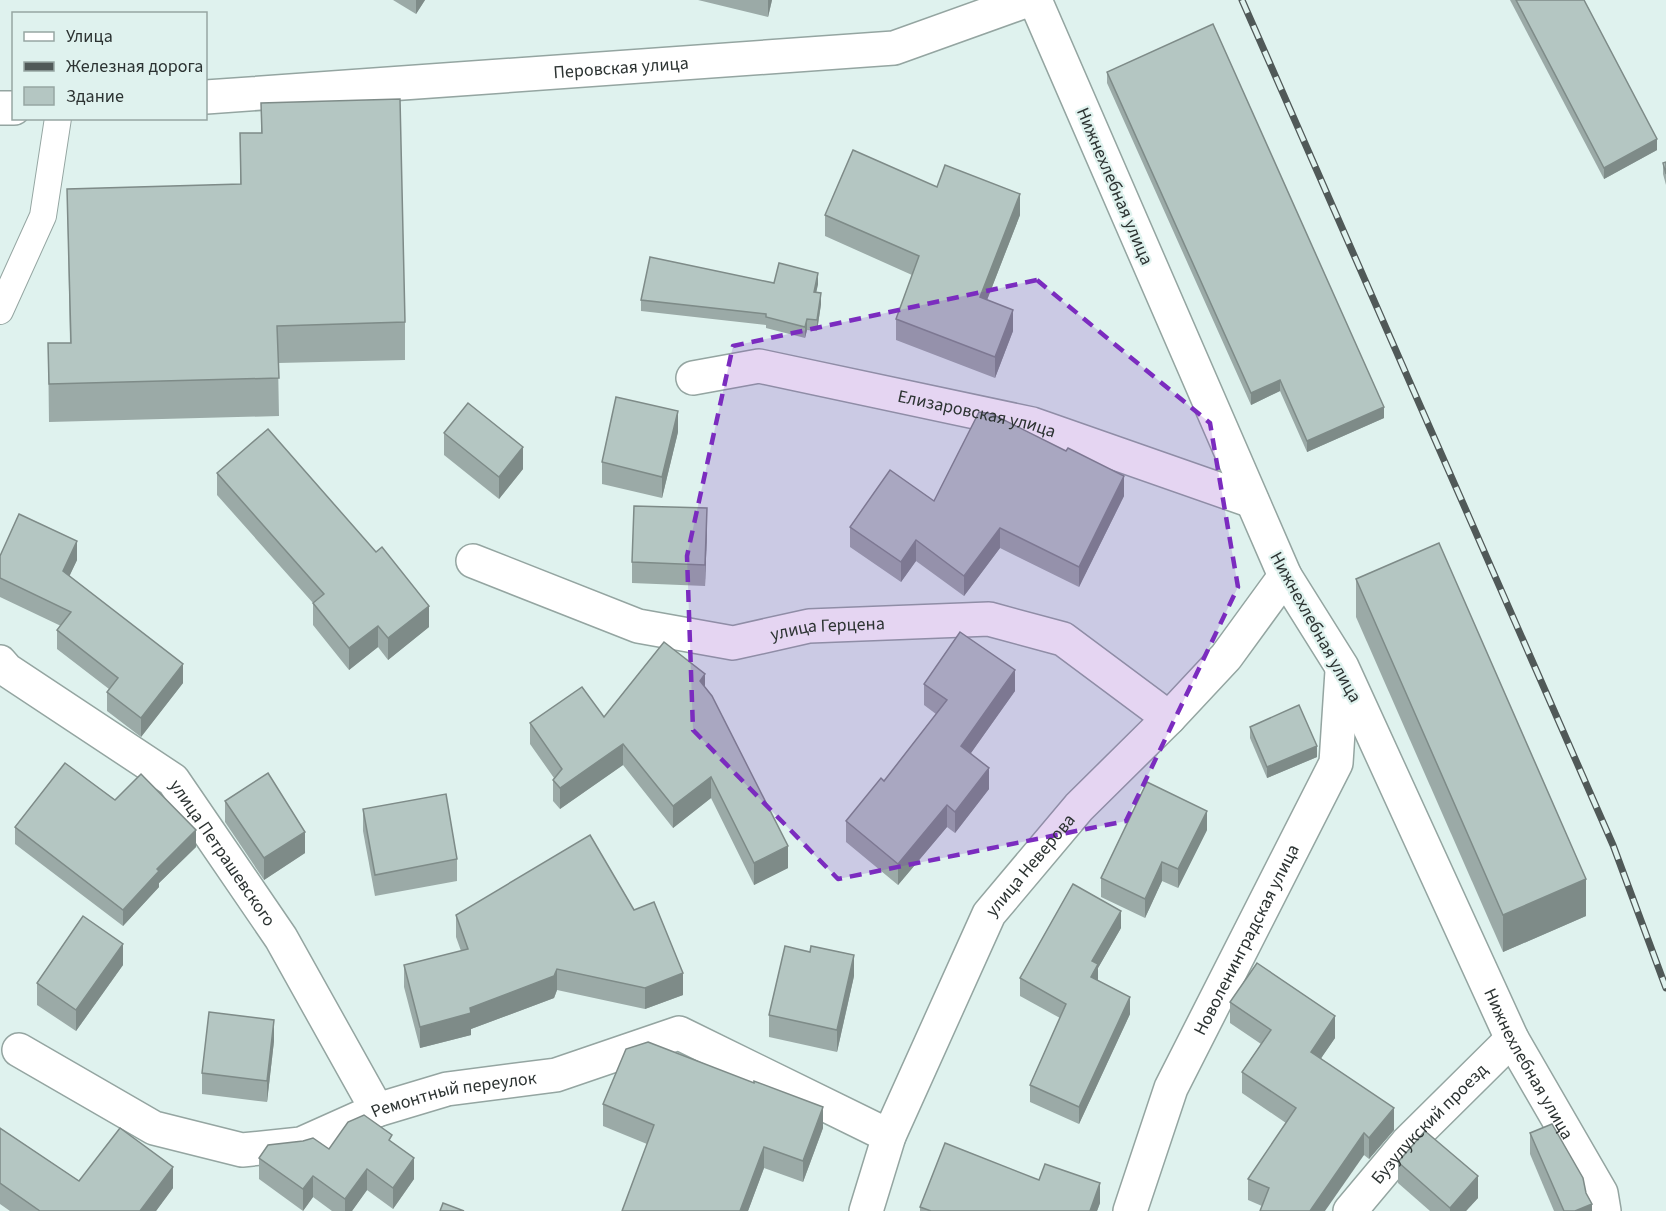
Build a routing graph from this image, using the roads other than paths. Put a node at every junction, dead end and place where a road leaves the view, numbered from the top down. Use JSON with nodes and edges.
{"nodes":[{"id":1,"x":1028,"y":0,"type":"edge"},
{"id":2,"x":1035,"y":0,"type":"edge"},
{"id":3,"x":207,"y":97,"type":"edge"},
{"id":4,"x":58,"y":120,"type":"edge"},
{"id":5,"x":0,"y":311,"type":"edge"},
{"id":6,"x":693,"y":378,"type":"dead end"},
{"id":7,"x":1252,"y":501,"type":"junction"},
{"id":8,"x":472,"y":561,"type":"dead end"},
{"id":9,"x":1285,"y":576,"type":"junction"},
{"id":10,"x":0,"y":662,"type":"edge"},
{"id":11,"x":1342,"y":667,"type":"junction"},
{"id":12,"x":1169,"y":718,"type":"junction"},
{"id":13,"x":1512,"y":1039,"type":"junction"},
{"id":14,"x":19,"y":1050,"type":"dead end"},
{"id":15,"x":377,"y":1110,"type":"junction"},
{"id":16,"x":889,"y":1136,"type":"junction"},
{"id":17,"x":866,"y":1211,"type":"edge"},
{"id":18,"x":1130,"y":1211,"type":"edge"},
{"id":19,"x":1350,"y":1211,"type":"edge"},
{"id":20,"x":1604,"y":1211,"type":"edge"}],
"edges":[{"from":1,"to":3,"type":"street","name":"Перовская улица"},
{"from":2,"to":7,"type":"street","name":"Нижнехлебная улица"},
{"from":4,"to":5,"type":"lane"},
{"from":6,"to":7,"type":"street","name":"Елизаровская улица"},
{"from":7,"to":9,"type":"street","name":"Нижнехлебная улица"},
{"from":8,"to":12,"type":"street","name":"улица Герцена"},
{"from":9,"to":11,"type":"street","name":"Нижнехлебная улица"},
{"from":9,"to":12,"type":"street","name":"улица Неверова"},
{"from":10,"to":15,"type":"street","name":"улица Петрашевского"},
{"from":11,"to":13,"type":"street","name":"Нижнехлебная улица"},
{"from":11,"to":18,"type":"street","name":"Новоленинградская улица"},
{"from":12,"to":16,"type":"street","name":"улица Неверова"},
{"from":13,"to":19,"type":"street","name":"Бузулукский проезд"},
{"from":13,"to":20,"type":"street","name":"Нижнехлебная улица"},
{"from":14,"to":15,"type":"street","name":"Ремонтный переулок"},
{"from":15,"to":16,"type":"street","name":"Ремонтный переулок"},
{"from":16,"to":17,"type":"street","name":"улица Неверова"}]}
